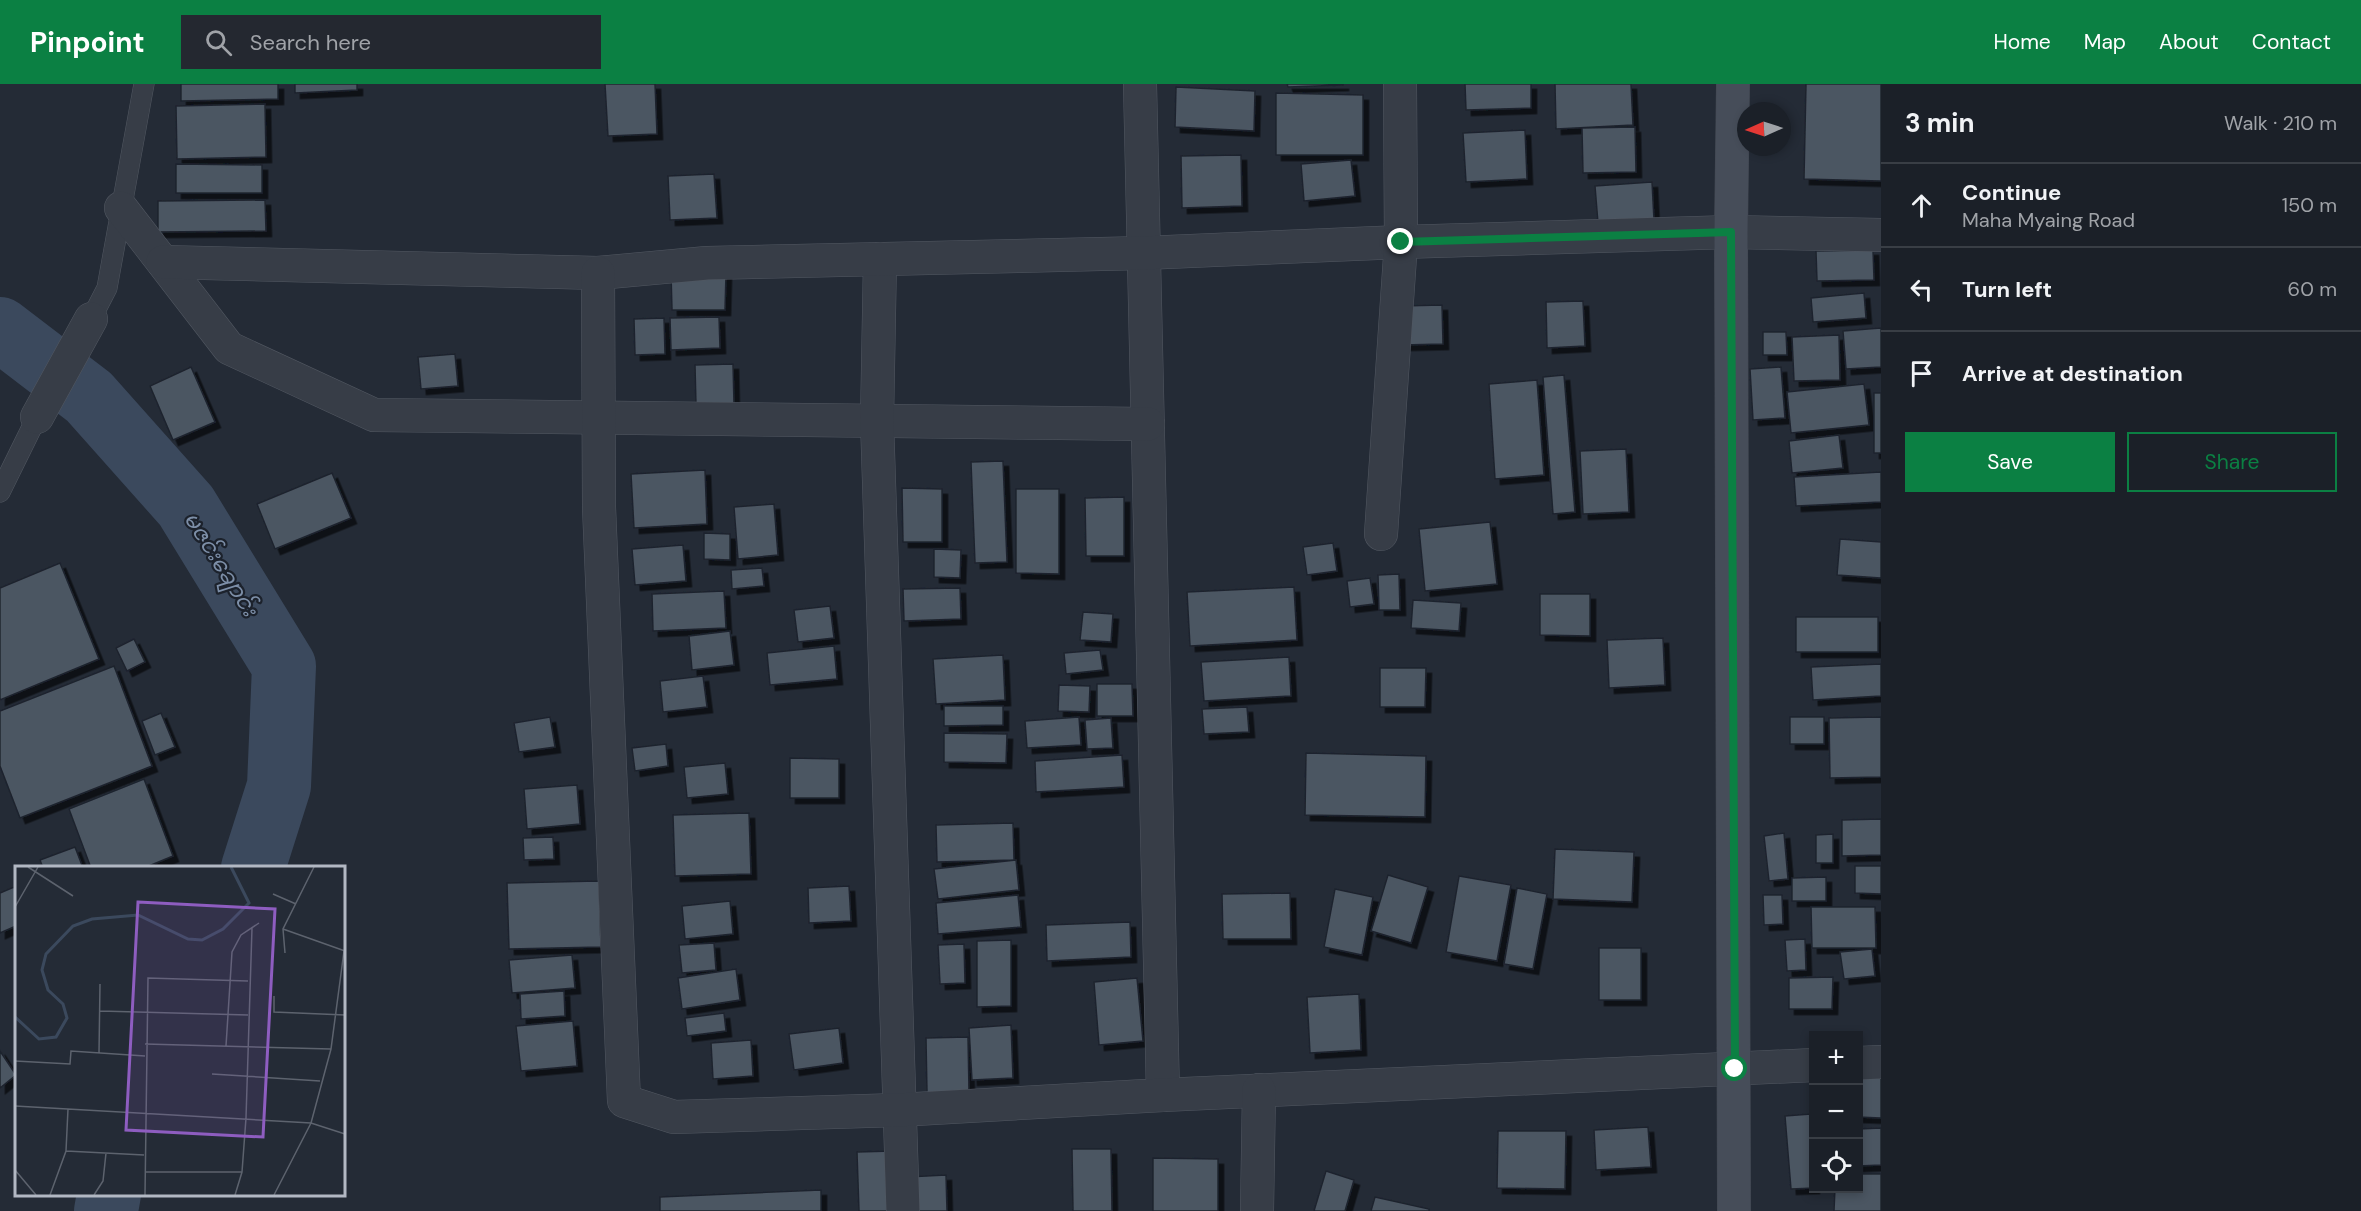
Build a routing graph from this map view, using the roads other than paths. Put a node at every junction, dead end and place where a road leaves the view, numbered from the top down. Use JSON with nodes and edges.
{"nodes":[{"id":1,"x":144,"y":84,"type":"edge"},
{"id":2,"x":1140,"y":84,"type":"edge"},
{"id":3,"x":1400,"y":84,"type":"edge"},
{"id":4,"x":1733,"y":84,"type":"edge"},
{"id":5,"x":122,"y":208,"type":"junction"},
{"id":6,"x":1731,"y":232,"type":"junction"},
{"id":7,"x":1881,"y":235,"type":"edge"},
{"id":8,"x":1401,"y":242,"type":"junction"},
{"id":9,"x":1144,"y":253,"type":"junction"},
{"id":10,"x":880,"y":259,"type":"junction"},
{"id":11,"x":163,"y":262,"type":"junction"},
{"id":12,"x":598,"y":273,"type":"junction"},
{"id":13,"x":91,"y":319,"type":"joint"},
{"id":14,"x":37,"y":417,"type":"joint"},
{"id":15,"x":600,"y":417,"type":"junction"},
{"id":16,"x":877,"y":421,"type":"junction"},
{"id":17,"x":1148,"y":424,"type":"junction"},
{"id":18,"x":0,"y":492,"type":"edge"},
{"id":19,"x":1381,"y":534,"type":"dead end"},
{"id":20,"x":1881,"y":1062,"type":"edge"},
{"id":21,"x":1863,"y":1063,"type":"edge"},
{"id":22,"x":1809,"y":1065,"type":"edge"},
{"id":23,"x":1735,"y":1069,"type":"junction"},
{"id":24,"x":1259,"y":1090,"type":"junction"},
{"id":25,"x":1163,"y":1095,"type":"junction"},
{"id":26,"x":898,"y":1110,"type":"junction"},
{"id":27,"x":903,"y":1211,"type":"edge"},
{"id":28,"x":1257,"y":1211,"type":"edge"},
{"id":29,"x":1734,"y":1211,"type":"edge"}],
"edges":[{"from":1,"to":5,"type":"lane"},
{"from":2,"to":9,"type":"street"},
{"from":3,"to":8,"type":"street"},
{"from":4,"to":6,"type":"street"},
{"from":5,"to":11,"type":"street"},
{"from":5,"to":13,"type":"lane"},
{"from":6,"to":7,"type":"street"},
{"from":6,"to":8,"type":"street"},
{"from":6,"to":23,"type":"street"},
{"from":8,"to":9,"type":"street"},
{"from":8,"to":19,"type":"street"},
{"from":9,"to":10,"type":"street"},
{"from":9,"to":17,"type":"street"},
{"from":10,"to":12,"type":"street"},
{"from":10,"to":16,"type":"street"},
{"from":11,"to":12,"type":"street"},
{"from":11,"to":15,"type":"street"},
{"from":12,"to":15,"type":"street"},
{"from":13,"to":14,"type":"street"},
{"from":14,"to":18,"type":"lane"},
{"from":15,"to":16,"type":"street"},
{"from":15,"to":26,"type":"street"},
{"from":16,"to":17,"type":"street"},
{"from":16,"to":26,"type":"street"},
{"from":17,"to":25,"type":"street"},
{"from":20,"to":21,"type":"street"},
{"from":22,"to":23,"type":"street"},
{"from":23,"to":24,"type":"street"},
{"from":23,"to":29,"type":"street"},
{"from":24,"to":25,"type":"street"},
{"from":24,"to":28,"type":"street"},
{"from":25,"to":26,"type":"street"},
{"from":26,"to":27,"type":"street"}]}
